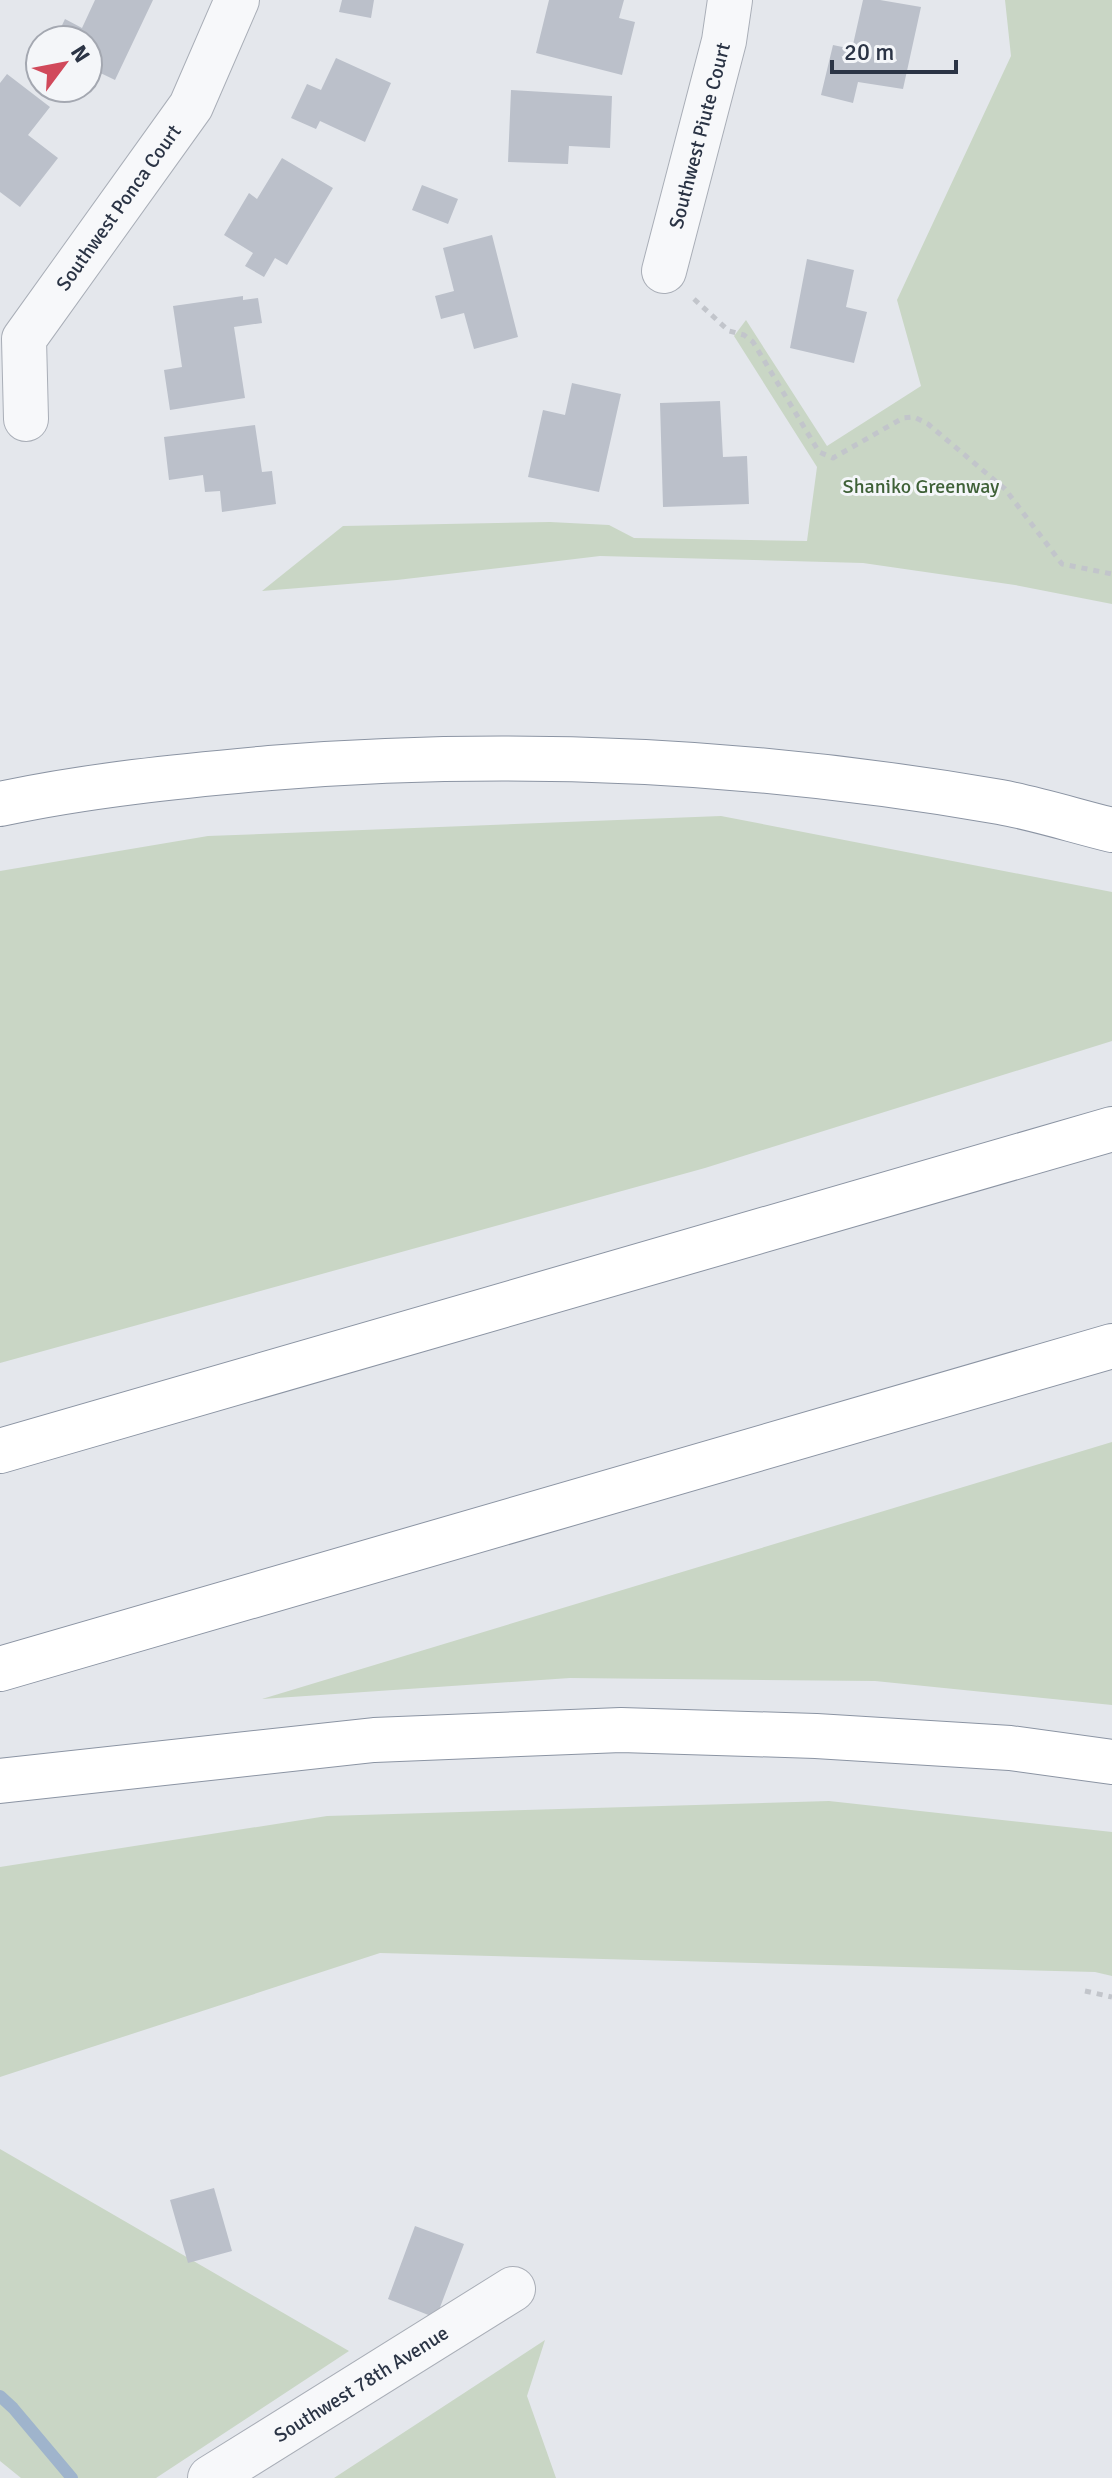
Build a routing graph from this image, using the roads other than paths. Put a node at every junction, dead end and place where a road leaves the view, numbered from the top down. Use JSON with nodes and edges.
{"nodes":[{"id":1,"x":237,"y":0,"type":"edge"},
{"id":2,"x":730,"y":0,"type":"edge"},
{"id":3,"x":664,"y":271,"type":"road end"},
{"id":4,"x":26,"y":419,"type":"dead end"},
{"id":5,"x":0,"y":804,"type":"edge"},
{"id":6,"x":1112,"y":830,"type":"edge"},
{"id":7,"x":1112,"y":1129,"type":"edge"},
{"id":8,"x":1112,"y":1346,"type":"edge"},
{"id":9,"x":0,"y":1451,"type":"edge"},
{"id":10,"x":0,"y":1669,"type":"edge"},
{"id":11,"x":1112,"y":1762,"type":"edge"},
{"id":12,"x":0,"y":1781,"type":"edge"},
{"id":13,"x":513,"y":2289,"type":"dead end"},
{"id":14,"x":210,"y":2478,"type":"edge"}],
"edges":[{"from":1,"to":4,"type":"street","name":"Southwest Ponca Court"},
{"from":2,"to":3,"type":"street","name":"Southwest Piute Court"},
{"from":5,"to":6,"type":"highway"},
{"from":7,"to":9,"type":"highway"},
{"from":8,"to":10,"type":"highway"},
{"from":11,"to":12,"type":"highway"},
{"from":13,"to":14,"type":"street","name":"Southwest 78th Avenue"}]}
